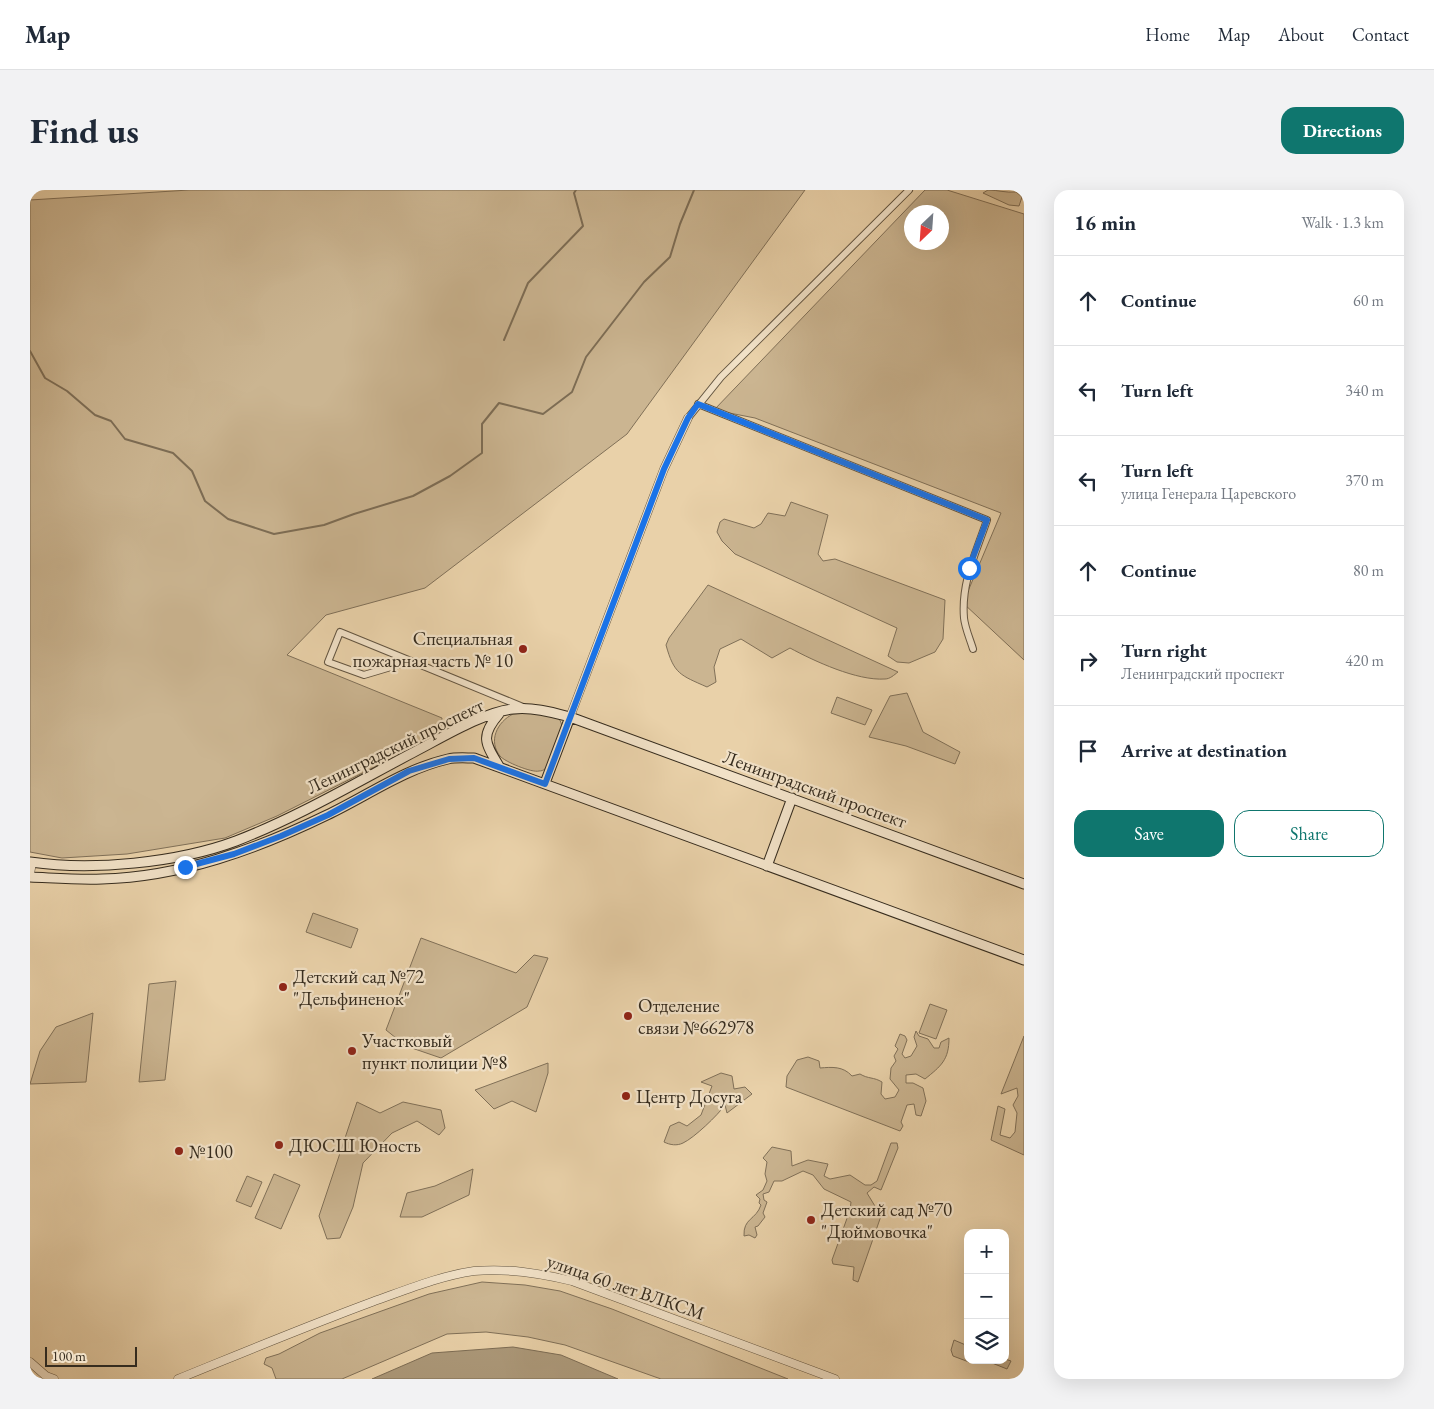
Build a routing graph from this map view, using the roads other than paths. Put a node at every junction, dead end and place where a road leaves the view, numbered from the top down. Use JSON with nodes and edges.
{"nodes":[{"id":1,"x":909,"y":190,"type":"edge"},
{"id":2,"x":698,"y":404,"type":"junction"},
{"id":3,"x":688,"y":418,"type":"joint"},
{"id":4,"x":973,"y":649,"type":"dead end"},
{"id":5,"x":411,"y":661,"type":"junction"},
{"id":6,"x":526,"y":709,"type":"junction"},
{"id":7,"x":501,"y":712,"type":"junction"},
{"id":8,"x":570,"y":717,"type":"junction"},
{"id":9,"x":499,"y":766,"type":"junction"},
{"id":10,"x":545,"y":784,"type":"junction"},
{"id":11,"x":792,"y":798,"type":"junction"},
{"id":12,"x":31,"y":862,"type":"edge"},
{"id":13,"x":767,"y":866,"type":"junction"},
{"id":14,"x":30,"y":875,"type":"edge"},
{"id":15,"x":1024,"y":884,"type":"edge"},
{"id":16,"x":1024,"y":960,"type":"edge"},
{"id":17,"x":30,"y":1362,"type":"edge"},
{"id":18,"x":54,"y":1379,"type":"edge"},
{"id":19,"x":178,"y":1379,"type":"edge"},
{"id":20,"x":835,"y":1379,"type":"edge"}],
"edges":[{"from":1,"to":2,"type":"street"},
{"from":2,"to":3,"type":"street"},
{"from":2,"to":4,"type":"street"},
{"from":3,"to":8,"type":"street"},
{"from":5,"to":5,"type":"street"},
{"from":5,"to":6,"type":"street"},
{"from":6,"to":7,"type":"main road","name":"Ленинградский проспект"},
{"from":6,"to":8,"type":"main road","name":"Ленинградский проспект"},
{"from":7,"to":9,"type":"main road"},
{"from":7,"to":12,"type":"main road","name":"Ленинградский проспект"},
{"from":8,"to":10,"type":"main road"},
{"from":8,"to":11,"type":"main road","name":"Ленинградский проспект"},
{"from":9,"to":10,"type":"main road","name":"Ленинградский проспект"},
{"from":9,"to":14,"type":"main road","name":"Ленинградский проспект"},
{"from":10,"to":13,"type":"main road","name":"Ленинградский проспект"},
{"from":11,"to":13,"type":"main road"},
{"from":11,"to":15,"type":"main road","name":"Ленинградский проспект"},
{"from":12,"to":14,"type":"street"},
{"from":13,"to":16,"type":"main road","name":"Ленинградский проспект"},
{"from":17,"to":18,"type":"street"},
{"from":19,"to":20,"type":"street","name":"улица 60 лет ВЛКСМ"}]}
